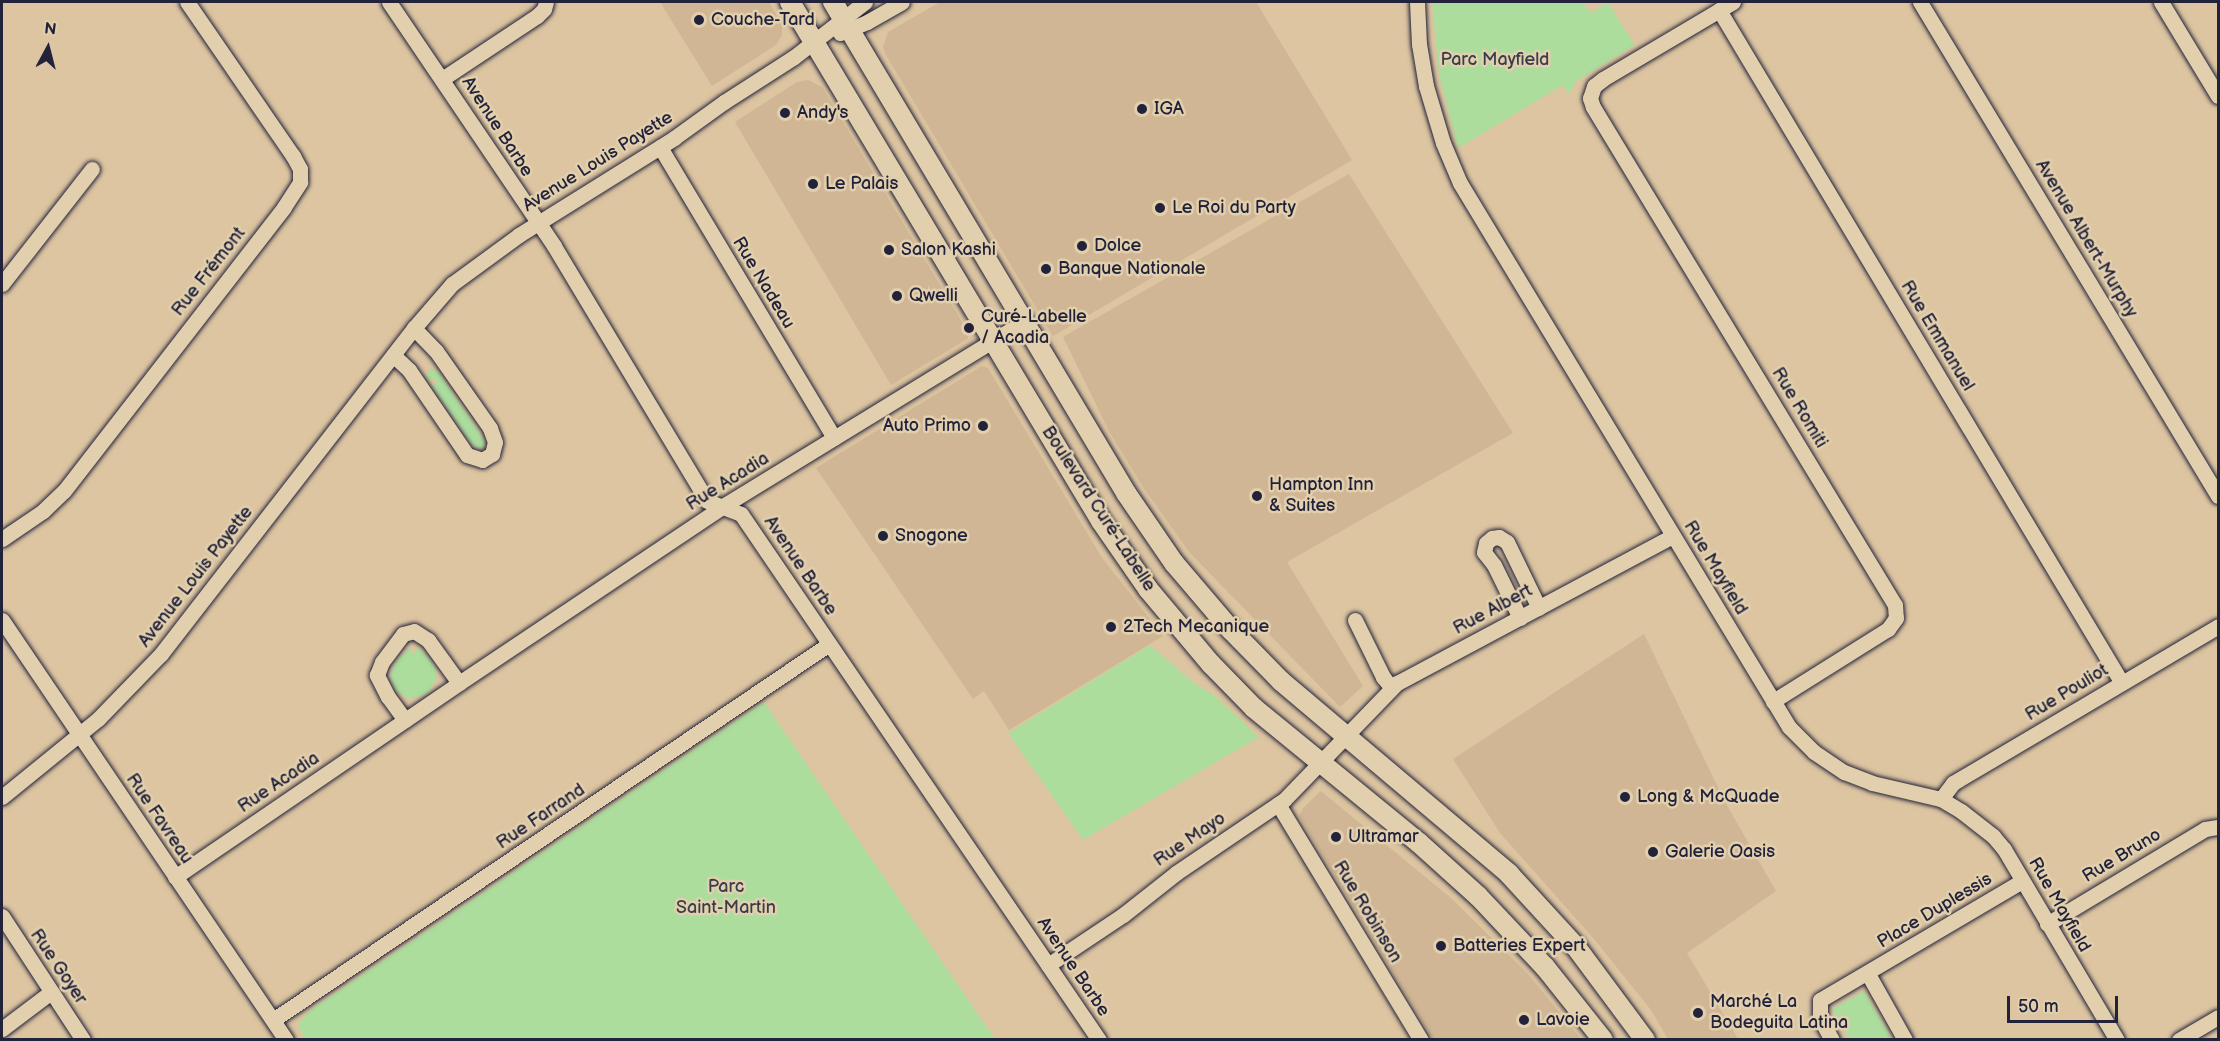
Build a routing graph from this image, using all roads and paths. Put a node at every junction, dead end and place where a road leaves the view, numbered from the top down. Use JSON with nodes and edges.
{"nodes":[{"id":1,"x":187,"y":2,"type":"edge"},
{"id":2,"x":389,"y":2,"type":"edge"},
{"id":3,"x":546,"y":2,"type":"edge"},
{"id":4,"x":790,"y":2,"type":"edge"},
{"id":5,"x":833,"y":2,"type":"edge"},
{"id":6,"x":865,"y":2,"type":"edge"},
{"id":7,"x":902,"y":2,"type":"edge"},
{"id":8,"x":1417,"y":2,"type":"edge"},
{"id":9,"x":1733,"y":2,"type":"edge"},
{"id":10,"x":1920,"y":2,"type":"edge"},
{"id":11,"x":2161,"y":2,"type":"edge"},
{"id":12,"x":1719,"y":10,"type":"junction"},
{"id":13,"x":846,"y":24,"type":"junction"},
{"id":14,"x":814,"y":43,"type":"junction"},
{"id":15,"x":442,"y":79,"type":"junction"},
{"id":16,"x":2218,"y":96,"type":"edge"},
{"id":17,"x":660,"y":147,"type":"junction"},
{"id":18,"x":92,"y":169,"type":"dead end"},
{"id":19,"x":538,"y":224,"type":"junction"},
{"id":20,"x":2,"y":284,"type":"edge"},
{"id":21,"x":1023,"y":322,"type":"junction"},
{"id":22,"x":414,"y":328,"type":"junction"},
{"id":23,"x":993,"y":341,"type":"junction"},
{"id":24,"x":393,"y":355,"type":"junction"},
{"id":25,"x":834,"y":438,"type":"junction"},
{"id":26,"x":2218,"y":496,"type":"edge"},
{"id":27,"x":723,"y":506,"type":"junction"},
{"id":28,"x":1672,"y":536,"type":"junction"},
{"id":29,"x":2,"y":539,"type":"edge"},
{"id":30,"x":1539,"y":608,"type":"junction"},
{"id":31,"x":1520,"y":618,"type":"junction"},
{"id":32,"x":2,"y":620,"type":"edge"},
{"id":33,"x":1355,"y":620,"type":"dead end"},
{"id":34,"x":2218,"y":626,"type":"edge"},
{"id":35,"x":829,"y":644,"type":"junction"},
{"id":36,"x":2122,"y":682,"type":"junction"},
{"id":37,"x":459,"y":683,"type":"junction"},
{"id":38,"x":1391,"y":687,"type":"junction"},
{"id":39,"x":1773,"y":701,"type":"junction"},
{"id":40,"x":405,"y":720,"type":"junction"},
{"id":41,"x":79,"y":735,"type":"junction"},
{"id":42,"x":1344,"y":736,"type":"junction"},
{"id":43,"x":1319,"y":763,"type":"junction"},
{"id":44,"x":2,"y":797,"type":"edge"},
{"id":45,"x":1941,"y":799,"type":"junction"},
{"id":46,"x":1278,"y":804,"type":"junction"},
{"id":47,"x":2218,"y":827,"type":"edge"},
{"id":48,"x":175,"y":877,"type":"junction"},
{"id":49,"x":2022,"y":881,"type":"junction"},
{"id":50,"x":2,"y":916,"type":"edge"},
{"id":51,"x":2047,"y":924,"type":"junction"},
{"id":52,"x":1048,"y":965,"type":"junction"},
{"id":53,"x":1868,"y":974,"type":"junction"},
{"id":54,"x":51,"y":992,"type":"junction"},
{"id":55,"x":2218,"y":1017,"type":"edge"},
{"id":56,"x":273,"y":1020,"type":"junction"},
{"id":57,"x":2,"y":1029,"type":"edge"},
{"id":58,"x":83,"y":1040,"type":"edge"},
{"id":59,"x":286,"y":1040,"type":"edge"},
{"id":60,"x":1099,"y":1040,"type":"edge"},
{"id":61,"x":1421,"y":1040,"type":"edge"},
{"id":62,"x":1603,"y":1040,"type":"edge"},
{"id":63,"x":1645,"y":1040,"type":"edge"},
{"id":64,"x":1832,"y":1040,"type":"edge"},
{"id":65,"x":1905,"y":1040,"type":"edge"},
{"id":66,"x":2117,"y":1040,"type":"edge"},
{"id":67,"x":2180,"y":1040,"type":"edge"}],
"edges":[{"from":1,"to":29,"type":"street","name":"Rue Frémont"},
{"from":2,"to":15,"type":"street","name":"Avenue Barbe"},
{"from":3,"to":15,"type":"street"},
{"from":4,"to":14,"type":"main road","name":"Boulevard Curé-Labelle"},
{"from":5,"to":13,"type":"main road","name":"Boulevard Curé-Labelle"},
{"from":6,"to":13,"type":"street"},
{"from":7,"to":13,"type":"street"},
{"from":8,"to":28,"type":"street","name":"Rue Mayfield"},
{"from":9,"to":12,"type":"street"},
{"from":10,"to":26,"type":"street","name":"Avenue Albert-Murphy"},
{"from":11,"to":16,"type":"street"},
{"from":12,"to":36,"type":"street","name":"Rue Emmanuel"},
{"from":12,"to":39,"type":"street","name":"Rue Romiti"},
{"from":13,"to":14,"type":"street","name":"Avenue Louis Payette"},
{"from":13,"to":21,"type":"main road","name":"Boulevard Curé-Labelle"},
{"from":14,"to":17,"type":"street","name":"Avenue Louis Payette"},
{"from":14,"to":23,"type":"main road","name":"Boulevard Curé-Labelle"},
{"from":15,"to":19,"type":"street","name":"Avenue Barbe"},
{"from":17,"to":19,"type":"street","name":"Avenue Louis Payette"},
{"from":17,"to":25,"type":"street","name":"Rue Nadeau"},
{"from":18,"to":20,"type":"street"},
{"from":19,"to":22,"type":"street","name":"Avenue Louis Payette"},
{"from":19,"to":27,"type":"street","name":"Avenue Barbe"},
{"from":21,"to":23,"type":"street","name":"Rue Acadia"},
{"from":21,"to":42,"type":"main road","name":"Boulevard Curé-Labelle"},
{"from":22,"to":24,"type":"street","name":"Avenue Louis Payette"},
{"from":22,"to":24,"type":"street"},
{"from":23,"to":25,"type":"street","name":"Rue Acadia"},
{"from":23,"to":43,"type":"main road","name":"Boulevard Curé-Labelle"},
{"from":24,"to":41,"type":"street","name":"Avenue Louis Payette"},
{"from":25,"to":27,"type":"street","name":"Rue Acadia"},
{"from":27,"to":35,"type":"street","name":"Avenue Barbe"},
{"from":27,"to":37,"type":"street","name":"Rue Acadia"},
{"from":28,"to":30,"type":"street","name":"Rue Albert"},
{"from":28,"to":39,"type":"street","name":"Rue Mayfield"},
{"from":30,"to":31,"type":"street","name":"Rue Albert"},
{"from":30,"to":31,"type":"street"},
{"from":31,"to":38,"type":"street","name":"Rue Albert"},
{"from":32,"to":41,"type":"street","name":"Rue Favreau"},
{"from":33,"to":38,"type":"street"},
{"from":34,"to":36,"type":"street","name":"Rue Pouliot"},
{"from":35,"to":52,"type":"street","name":"Avenue Barbe"},
{"from":35,"to":56,"type":"street","name":"Rue Farrand"},
{"from":36,"to":45,"type":"street","name":"Rue Pouliot"},
{"from":37,"to":40,"type":"street","name":"Rue Acadia"},
{"from":37,"to":40,"type":"street"},
{"from":38,"to":42,"type":"street","name":"Rue Albert"},
{"from":39,"to":45,"type":"street","name":"Rue Mayfield"},
{"from":40,"to":48,"type":"street","name":"Rue Acadia"},
{"from":41,"to":44,"type":"street","name":"Avenue Louis Payette"},
{"from":41,"to":48,"type":"street","name":"Rue Favreau"},
{"from":42,"to":43,"type":"street","name":"Rue Mayo"},
{"from":42,"to":63,"type":"main road","name":"Boulevard Curé-Labelle"},
{"from":43,"to":46,"type":"street","name":"Rue Mayo"},
{"from":43,"to":62,"type":"main road","name":"Boulevard Curé-Labelle"},
{"from":45,"to":49,"type":"street","name":"Rue Mayfield"},
{"from":46,"to":52,"type":"street","name":"Rue Mayo"},
{"from":46,"to":61,"type":"street","name":"Rue Robinson"},
{"from":47,"to":51,"type":"street","name":"Rue Bruno"},
{"from":48,"to":56,"type":"street","name":"Rue Favreau"},
{"from":49,"to":51,"type":"street","name":"Rue Mayfield"},
{"from":49,"to":53,"type":"street","name":"Place Duplessis"},
{"from":50,"to":54,"type":"street","name":"Rue Goyer"},
{"from":51,"to":66,"type":"street","name":"Rue Mayfield"},
{"from":52,"to":60,"type":"street","name":"Avenue Barbe"},
{"from":53,"to":64,"type":"street","name":"Place Duplessis"},
{"from":53,"to":65,"type":"street","name":"Place Duplessis"},
{"from":54,"to":57,"type":"street"},
{"from":54,"to":58,"type":"street","name":"Rue Goyer"},
{"from":55,"to":67,"type":"street"},
{"from":56,"to":59,"type":"street","name":"Rue Favreau"}]}
